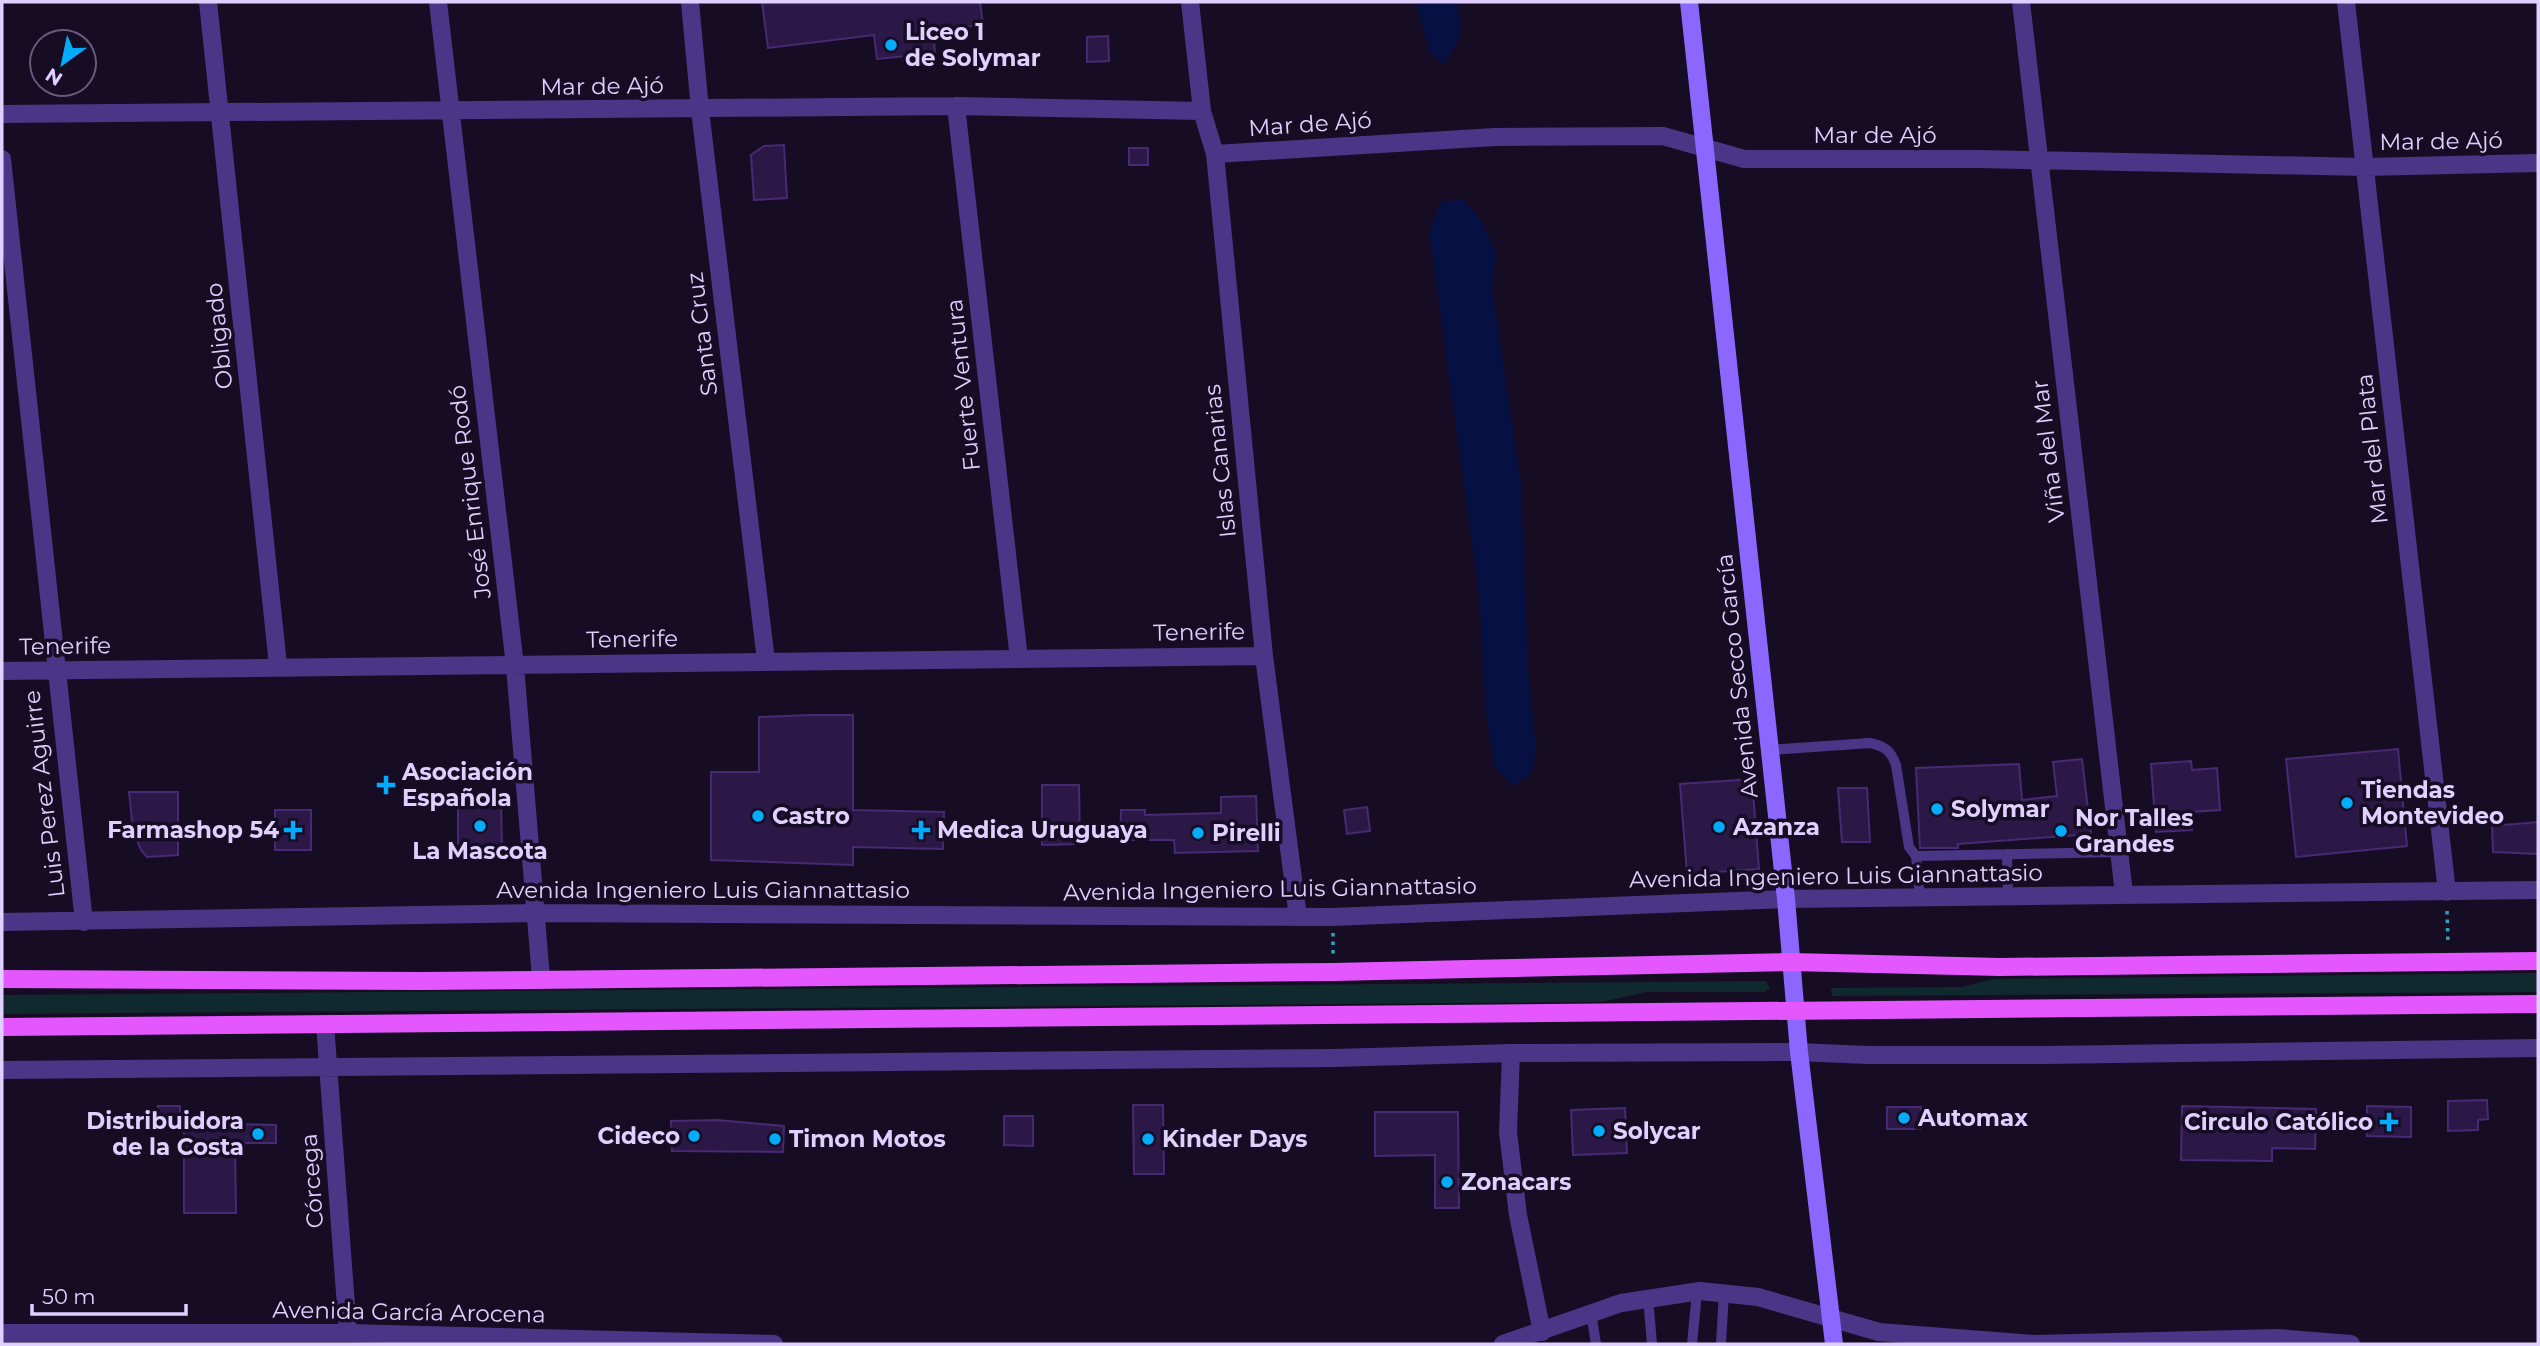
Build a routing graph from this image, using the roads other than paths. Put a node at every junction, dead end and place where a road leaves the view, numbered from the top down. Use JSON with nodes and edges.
{"nodes":[{"id":1,"x":208,"y":2,"type":"edge"},
{"id":2,"x":438,"y":2,"type":"edge"},
{"id":3,"x":690,"y":2,"type":"edge"},
{"id":4,"x":1190,"y":2,"type":"edge"},
{"id":5,"x":1689,"y":2,"type":"edge"},
{"id":6,"x":2021,"y":2,"type":"edge"},
{"id":7,"x":2346,"y":2,"type":"edge"},
{"id":8,"x":956,"y":106,"type":"junction"},
{"id":9,"x":700,"y":110,"type":"junction"},
{"id":10,"x":1202,"y":111,"type":"junction"},
{"id":11,"x":451,"y":112,"type":"junction"},
{"id":12,"x":2,"y":114,"type":"edge"},
{"id":13,"x":221,"y":114,"type":"junction"},
{"id":14,"x":1703,"y":149,"type":"junction"},
{"id":15,"x":1215,"y":154,"type":"junction"},
{"id":16,"x":2,"y":159,"type":"edge"},
{"id":17,"x":2039,"y":162,"type":"junction"},
{"id":18,"x":2538,"y":163,"type":"edge"},
{"id":19,"x":2365,"y":167,"type":"junction"},
{"id":20,"x":1264,"y":656,"type":"junction"},
{"id":21,"x":1019,"y":659,"type":"junction"},
{"id":22,"x":766,"y":661,"type":"junction"},
{"id":23,"x":278,"y":665,"type":"junction"},
{"id":24,"x":515,"y":666,"type":"junction"},
{"id":25,"x":2,"y":671,"type":"edge"},
{"id":26,"x":54,"y":671,"type":"junction"},
{"id":27,"x":1769,"y":750,"type":"junction"},
{"id":28,"x":2119,"y":852,"type":"junction"},
{"id":29,"x":2007,"y":854,"type":"junction"},
{"id":30,"x":1916,"y":856,"type":"junction"},
{"id":31,"x":2538,"y":890,"type":"edge"},
{"id":32,"x":2447,"y":892,"type":"junction"},
{"id":33,"x":2124,"y":894,"type":"junction"},
{"id":34,"x":2008,"y":896,"type":"junction"},
{"id":35,"x":1920,"y":897,"type":"junction"},
{"id":36,"x":1786,"y":898,"type":"junction"},
{"id":37,"x":535,"y":913,"type":"junction"},
{"id":38,"x":1298,"y":917,"type":"junction"},
{"id":39,"x":2,"y":922,"type":"edge"},
{"id":40,"x":84,"y":922,"type":"junction"},
{"id":41,"x":2538,"y":961,"type":"edge"},
{"id":42,"x":1791,"y":962,"type":"junction"},
{"id":43,"x":541,"y":978,"type":"junction"},
{"id":44,"x":2,"y":979,"type":"edge"},
{"id":45,"x":2538,"y":1004,"type":"edge"},
{"id":46,"x":1796,"y":1009,"type":"junction"},
{"id":47,"x":325,"y":1024,"type":"junction"},
{"id":48,"x":2,"y":1027,"type":"edge"},
{"id":49,"x":2538,"y":1048,"type":"edge"},
{"id":50,"x":1799,"y":1052,"type":"junction"},
{"id":51,"x":1511,"y":1053,"type":"junction"},
{"id":52,"x":328,"y":1067,"type":"junction"},
{"id":53,"x":2,"y":1070,"type":"edge"},
{"id":54,"x":1697,"y":1292,"type":"junction"},
{"id":55,"x":1724,"y":1292,"type":"junction"},
{"id":56,"x":1648,"y":1297,"type":"junction"},
{"id":57,"x":1591,"y":1313,"type":"junction"},
{"id":58,"x":1832,"y":1320,"type":"junction"},
{"id":59,"x":1542,"y":1332,"type":"junction"},
{"id":60,"x":348,"y":1333,"type":"junction"},
{"id":61,"x":2,"y":1334,"type":"edge"},
{"id":62,"x":2167,"y":1343,"type":"edge"},
{"id":63,"x":774,"y":1344,"type":"edge"},
{"id":64,"x":1507,"y":1344,"type":"edge"},
{"id":65,"x":1595,"y":1344,"type":"edge"},
{"id":66,"x":1652,"y":1344,"type":"edge"},
{"id":67,"x":1692,"y":1344,"type":"edge"},
{"id":68,"x":1721,"y":1344,"type":"edge"},
{"id":69,"x":1832,"y":1344,"type":"edge"},
{"id":70,"x":2036,"y":1344,"type":"edge"},
{"id":71,"x":2351,"y":1344,"type":"edge"}],
"edges":[{"from":1,"to":13,"type":"street","name":"Obligado"},
{"from":2,"to":11,"type":"street","name":"José Enrique Rodó"},
{"from":3,"to":9,"type":"street","name":"Santa Cruz"},
{"from":4,"to":10,"type":"street","name":"Islas Canarias"},
{"from":5,"to":14,"type":"street","name":"Avenida Secco García"},
{"from":6,"to":17,"type":"street","name":"Viña del Mar"},
{"from":7,"to":19,"type":"street","name":"Mar del Plata"},
{"from":8,"to":9,"type":"street","name":"Mar de Ajó"},
{"from":8,"to":10,"type":"street","name":"Mar de Ajó"},
{"from":8,"to":21,"type":"street","name":"Fuerte Ventura"},
{"from":9,"to":11,"type":"street","name":"Mar de Ajó"},
{"from":9,"to":22,"type":"street","name":"Santa Cruz"},
{"from":10,"to":15,"type":"street","name":"Islas Canarias"},
{"from":11,"to":13,"type":"street","name":"Mar de Ajó"},
{"from":11,"to":24,"type":"street","name":"José Enrique Rodó"},
{"from":12,"to":13,"type":"street","name":"Mar de Ajó"},
{"from":13,"to":23,"type":"street","name":"Obligado"},
{"from":14,"to":15,"type":"street","name":"Mar de Ajó"},
{"from":14,"to":17,"type":"street","name":"Mar de Ajó"},
{"from":14,"to":27,"type":"street","name":"Avenida Secco García"},
{"from":15,"to":20,"type":"street","name":"Islas Canarias"},
{"from":16,"to":26,"type":"street","name":"Luis Perez Aguirre"},
{"from":17,"to":19,"type":"street","name":"Mar de Ajó"},
{"from":17,"to":28,"type":"street","name":"Viña del Mar"},
{"from":18,"to":19,"type":"street","name":"Mar de Ajó"},
{"from":19,"to":32,"type":"street","name":"Mar del Plata"},
{"from":20,"to":21,"type":"street","name":"Tenerife"},
{"from":20,"to":38,"type":"street","name":"Islas Canarias"},
{"from":21,"to":22,"type":"street","name":"Tenerife"},
{"from":22,"to":24,"type":"street","name":"Tenerife"},
{"from":23,"to":24,"type":"street","name":"Tenerife"},
{"from":23,"to":26,"type":"street","name":"Tenerife"},
{"from":24,"to":37,"type":"street","name":"José Enrique Rodó"},
{"from":25,"to":26,"type":"street","name":"Tenerife"},
{"from":26,"to":40,"type":"street","name":"Luis Perez Aguirre"},
{"from":27,"to":30,"type":"lane"},
{"from":27,"to":36,"type":"street","name":"Avenida Secco García"},
{"from":28,"to":29,"type":"lane"},
{"from":28,"to":33,"type":"street","name":"Viña del Mar"},
{"from":29,"to":30,"type":"lane"},
{"from":29,"to":34,"type":"lane"},
{"from":30,"to":35,"type":"lane"},
{"from":31,"to":32,"type":"street","name":"Avenida Ingeniero Luis Giannattasio"},
{"from":32,"to":33,"type":"street","name":"Avenida Ingeniero Luis Giannattasio"},
{"from":33,"to":34,"type":"street","name":"Avenida Ingeniero Luis Giannattasio"},
{"from":34,"to":35,"type":"street","name":"Avenida Ingeniero Luis Giannattasio"},
{"from":35,"to":36,"type":"street","name":"Avenida Ingeniero Luis Giannattasio"},
{"from":36,"to":38,"type":"street","name":"Avenida Ingeniero Luis Giannattasio"},
{"from":36,"to":42,"type":"street","name":"Avenida Secco García"},
{"from":37,"to":38,"type":"street","name":"Avenida Ingeniero Luis Giannattasio"},
{"from":37,"to":40,"type":"street","name":"Avenida Ingeniero Luis Giannattasio"},
{"from":37,"to":43,"type":"street","name":"José Enrique Rodó"},
{"from":39,"to":40,"type":"street","name":"Avenida Ingeniero Luis Giannattasio"},
{"from":41,"to":42,"type":"main road"},
{"from":42,"to":43,"type":"main road"},
{"from":42,"to":46,"type":"street","name":"Avenida Secco García"},
{"from":43,"to":44,"type":"main road"},
{"from":45,"to":46,"type":"main road"},
{"from":46,"to":47,"type":"main road"},
{"from":46,"to":50,"type":"street","name":"Avenida Secco García"},
{"from":47,"to":48,"type":"main road"},
{"from":47,"to":52,"type":"street","name":"Córcega"},
{"from":49,"to":50,"type":"street"},
{"from":50,"to":51,"type":"street"},
{"from":50,"to":58,"type":"street","name":"Avenida Secco García"},
{"from":51,"to":52,"type":"street"},
{"from":51,"to":59,"type":"street"},
{"from":52,"to":53,"type":"street"},
{"from":52,"to":60,"type":"street","name":"Córcega"},
{"from":54,"to":55,"type":"street"},
{"from":54,"to":56,"type":"street"},
{"from":54,"to":67,"type":"lane"},
{"from":55,"to":58,"type":"street"},
{"from":55,"to":68,"type":"lane"},
{"from":56,"to":57,"type":"street"},
{"from":56,"to":66,"type":"lane"},
{"from":57,"to":59,"type":"street"},
{"from":57,"to":65,"type":"lane"},
{"from":58,"to":69,"type":"street","name":"Avenida Secco García"},
{"from":58,"to":70,"type":"street"},
{"from":59,"to":64,"type":"street"},
{"from":60,"to":61,"type":"street","name":"Avenida García Arocena"},
{"from":60,"to":63,"type":"street","name":"Avenida García Arocena"},
{"from":62,"to":70,"type":"street"},
{"from":62,"to":71,"type":"street"}]}
